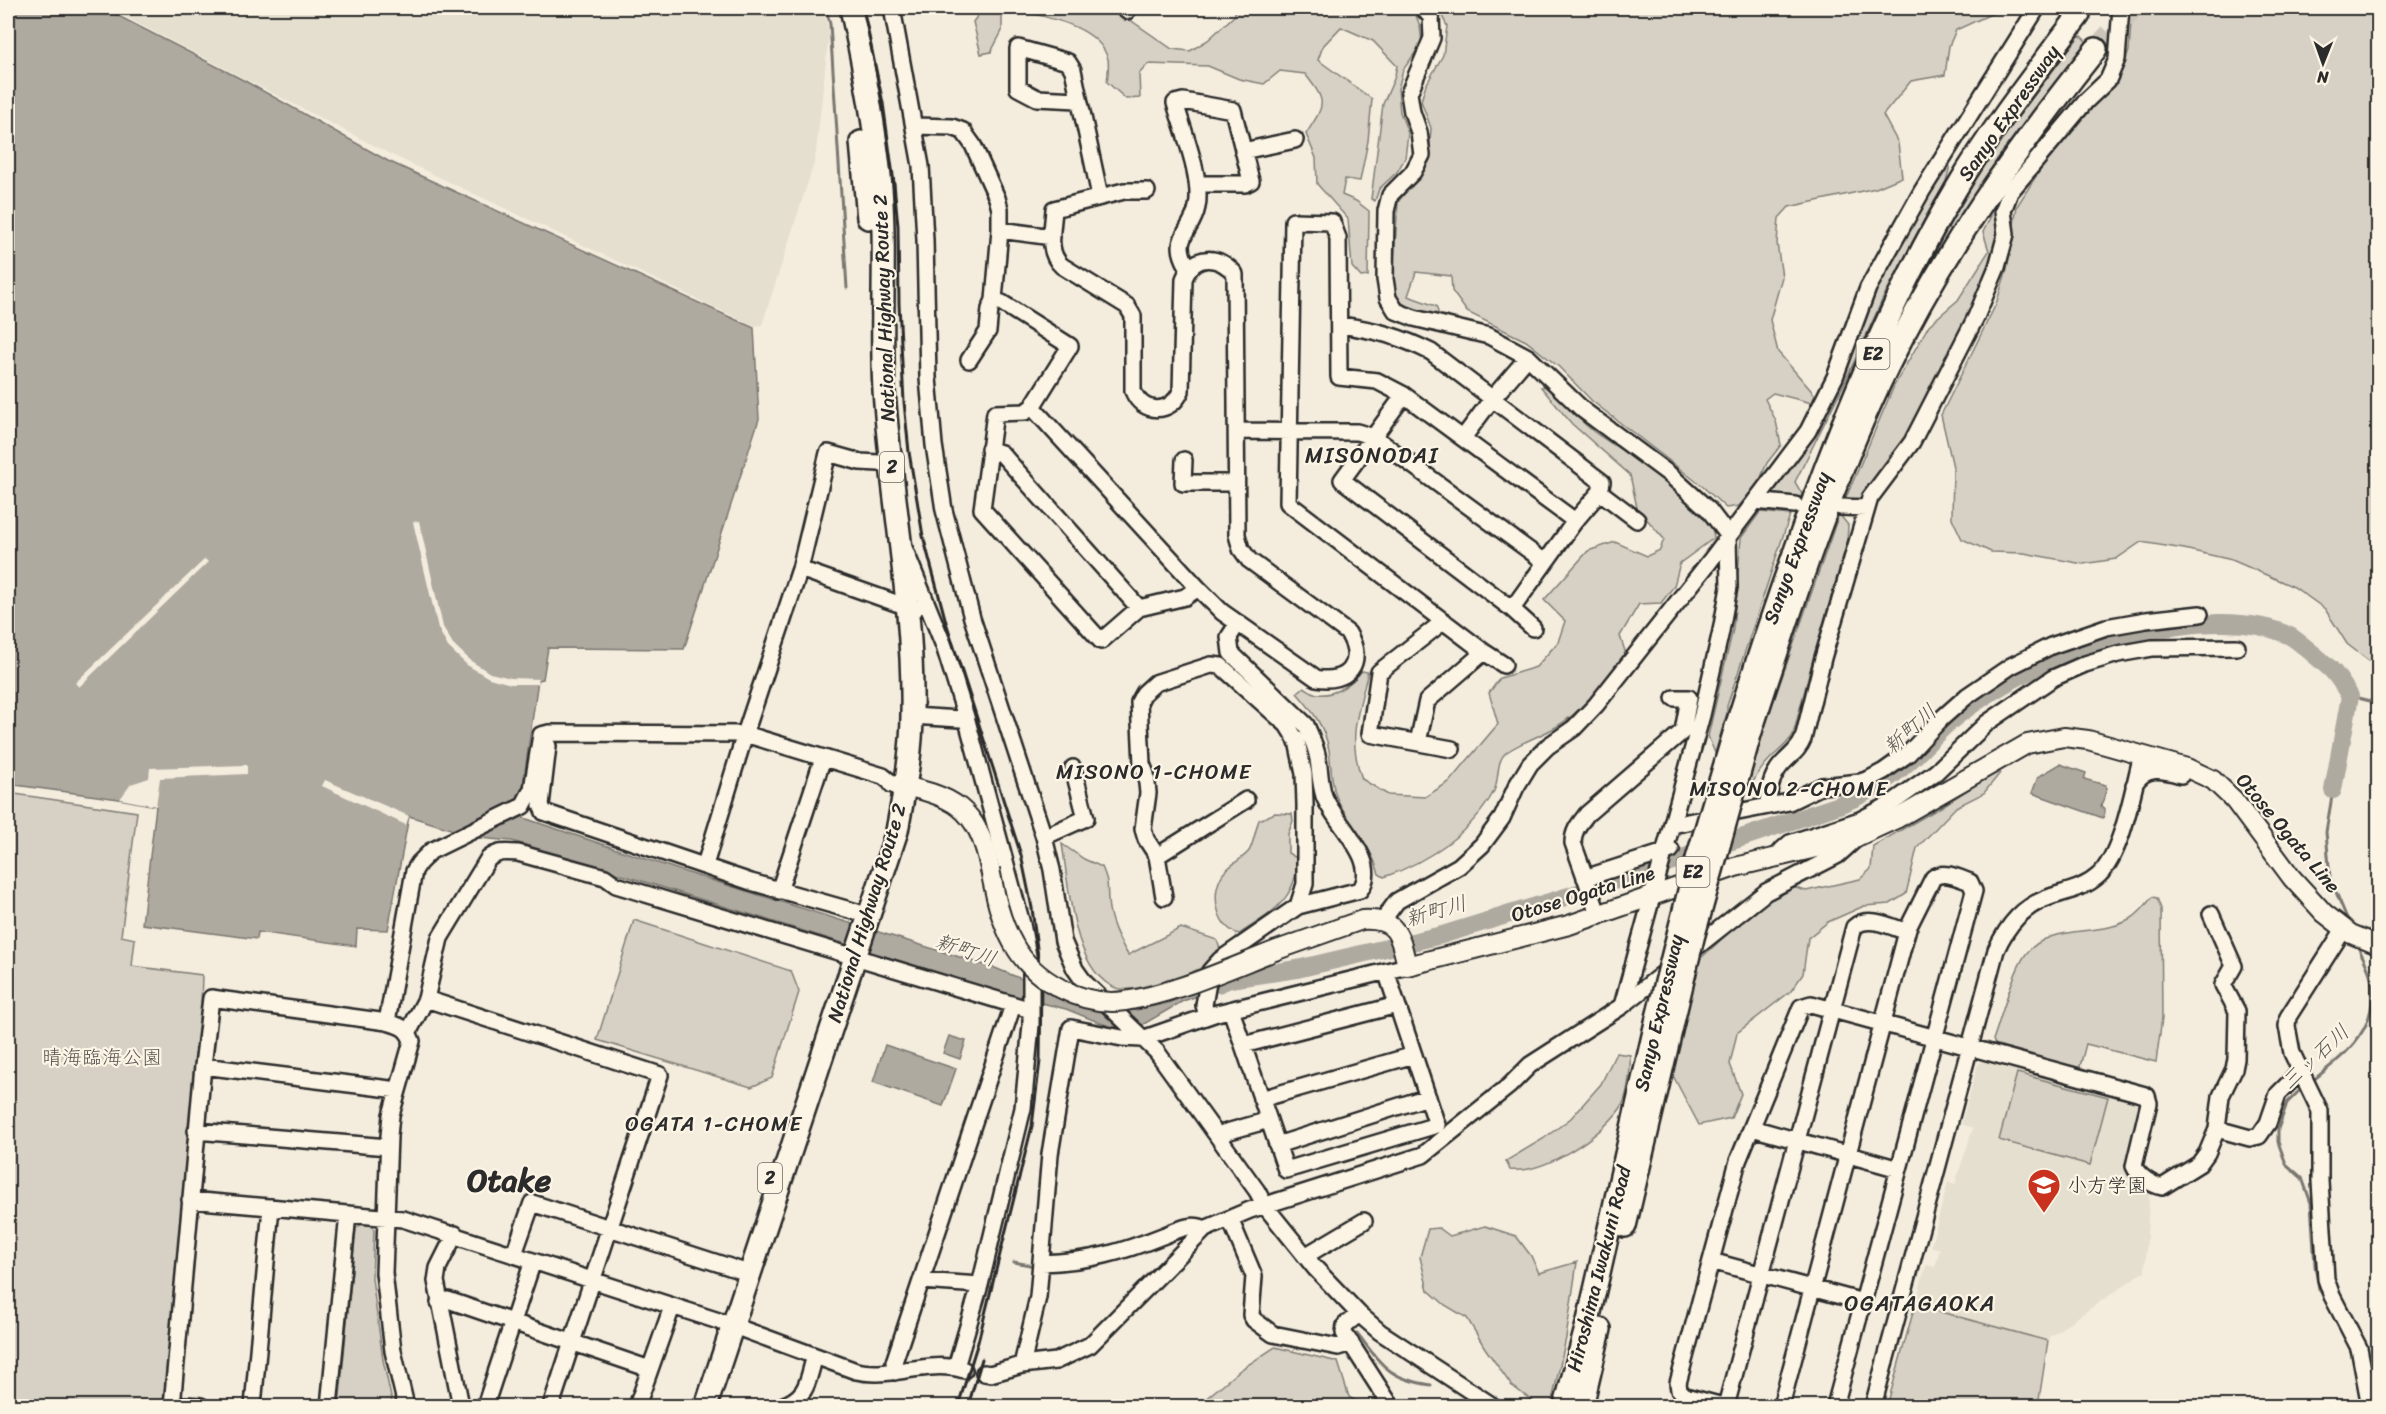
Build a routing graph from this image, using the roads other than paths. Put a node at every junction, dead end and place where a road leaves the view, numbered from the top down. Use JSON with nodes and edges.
{"nodes":[{"id":1,"x":842,"y":8,"type":"edge"},
{"id":2,"x":851,"y":8,"type":"edge"},
{"id":3,"x":892,"y":8,"type":"edge"},
{"id":4,"x":1423,"y":8,"type":"edge"},
{"id":5,"x":2037,"y":8,"type":"edge"},
{"id":6,"x":2121,"y":8,"type":"edge"},
{"id":7,"x":2079,"y":15,"type":"dead end"},
{"id":8,"x":2096,"y":49,"type":"tunnel mouth"},
{"id":9,"x":1078,"y":100,"type":"junction"},
{"id":10,"x":915,"y":126,"type":"junction"},
{"id":11,"x":1296,"y":140,"type":"dead end"},
{"id":12,"x":1243,"y":151,"type":"junction"},
{"id":13,"x":1198,"y":184,"type":"junction"},
{"id":14,"x":1147,"y":191,"type":"dead end"},
{"id":15,"x":1100,"y":196,"type":"junction"},
{"id":16,"x":1000,"y":230,"type":"junction"},
{"id":17,"x":1052,"y":237,"type":"junction"},
{"id":18,"x":1188,"y":267,"type":"junction"},
{"id":19,"x":993,"y":300,"type":"junction"},
{"id":20,"x":1340,"y":325,"type":"junction"},
{"id":21,"x":1528,"y":357,"type":"junction"},
{"id":22,"x":969,"y":360,"type":"dead end"},
{"id":23,"x":1404,"y":394,"type":"junction"},
{"id":24,"x":1492,"y":399,"type":"junction"},
{"id":25,"x":1032,"y":407,"type":"junction"},
{"id":26,"x":1289,"y":430,"type":"junction"},
{"id":27,"x":1237,"y":431,"type":"junction"},
{"id":28,"x":1374,"y":436,"type":"junction"},
{"id":29,"x":1463,"y":438,"type":"junction"},
{"id":30,"x":989,"y":448,"type":"junction"},
{"id":31,"x":1184,"y":460,"type":"dead end"},
{"id":32,"x":879,"y":463,"type":"junction"},
{"id":33,"x":1236,"y":483,"type":"junction"},
{"id":34,"x":1600,"y":492,"type":"junction"},
{"id":35,"x":1755,"y":501,"type":"junction"},
{"id":36,"x":1795,"y":505,"type":"dead end"},
{"id":37,"x":1840,"y":507,"type":"dead end"},
{"id":38,"x":1867,"y":508,"type":"junction"},
{"id":39,"x":1637,"y":520,"type":"dead end"},
{"id":40,"x":1575,"y":521,"type":"junction"},
{"id":41,"x":1728,"y":535,"type":"junction"},
{"id":42,"x":902,"y":545,"type":"junction"},
{"id":43,"x":1545,"y":562,"type":"junction"},
{"id":44,"x":800,"y":569,"type":"junction"},
{"id":45,"x":1198,"y":588,"type":"junction"},
{"id":46,"x":902,"y":605,"type":"junction"},
{"id":47,"x":929,"y":606,"type":"junction"},
{"id":48,"x":1139,"y":608,"type":"junction"},
{"id":49,"x":1512,"y":609,"type":"junction"},
{"id":50,"x":2200,"y":614,"type":"dead end"},
{"id":51,"x":1444,"y":621,"type":"junction"},
{"id":52,"x":1238,"y":623,"type":"junction"},
{"id":53,"x":1533,"y":628,"type":"dead end"},
{"id":54,"x":2237,"y":647,"type":"dead end"},
{"id":55,"x":1484,"y":652,"type":"junction"},
{"id":56,"x":1504,"y":665,"type":"dead end"},
{"id":57,"x":1674,"y":698,"type":"dead end"},
{"id":58,"x":912,"y":716,"type":"junction"},
{"id":59,"x":966,"y":717,"type":"junction"},
{"id":60,"x":1743,"y":729,"type":"junction"},
{"id":61,"x":549,"y":733,"type":"junction"},
{"id":62,"x":745,"y":734,"type":"junction"},
{"id":63,"x":1418,"y":742,"type":"junction"},
{"id":64,"x":1452,"y":749,"type":"dead end"},
{"id":65,"x":2142,"y":755,"type":"junction"},
{"id":66,"x":823,"y":758,"type":"junction"},
{"id":67,"x":1073,"y":768,"type":"dead end"},
{"id":68,"x":899,"y":785,"type":"junction"},
{"id":69,"x":2133,"y":789,"type":"junction"},
{"id":70,"x":1246,"y":800,"type":"dead end"},
{"id":71,"x":2234,"y":801,"type":"junction"},
{"id":72,"x":1768,"y":806,"type":"junction"},
{"id":73,"x":1672,"y":825,"type":"junction"},
{"id":74,"x":1859,"y":836,"type":"junction"},
{"id":75,"x":1044,"y":837,"type":"junction"},
{"id":76,"x":1667,"y":853,"type":"junction"},
{"id":77,"x":1157,"y":856,"type":"junction"},
{"id":78,"x":1776,"y":858,"type":"junction"},
{"id":79,"x":705,"y":865,"type":"junction"},
{"id":80,"x":1586,"y":879,"type":"junction"},
{"id":81,"x":779,"y":891,"type":"junction"},
{"id":82,"x":1654,"y":892,"type":"junction"},
{"id":83,"x":1164,"y":897,"type":"dead end"},
{"id":84,"x":1298,"y":906,"type":"junction"},
{"id":85,"x":1597,"y":912,"type":"junction"},
{"id":86,"x":2211,"y":914,"type":"dead end"},
{"id":87,"x":860,"y":918,"type":"junction"},
{"id":88,"x":1392,"y":928,"type":"junction"},
{"id":89,"x":2344,"y":929,"type":"junction"},
{"id":90,"x":1907,"y":932,"type":"junction"},
{"id":91,"x":2379,"y":945,"type":"edge"},
{"id":92,"x":851,"y":953,"type":"junction"},
{"id":93,"x":1406,"y":963,"type":"junction"},
{"id":94,"x":1386,"y":971,"type":"junction"},
{"id":95,"x":426,"y":999,"type":"junction"},
{"id":96,"x":1012,"y":1005,"type":"junction"},
{"id":97,"x":1397,"y":1005,"type":"junction"},
{"id":98,"x":1031,"y":1006,"type":"junction"},
{"id":99,"x":1622,"y":1006,"type":"junction"},
{"id":100,"x":1231,"y":1010,"type":"junction"},
{"id":101,"x":1832,"y":1010,"type":"junction"},
{"id":102,"x":1206,"y":1013,"type":"junction"},
{"id":103,"x":387,"y":1022,"type":"junction"},
{"id":104,"x":1883,"y":1024,"type":"junction"},
{"id":105,"x":409,"y":1031,"type":"junction"},
{"id":106,"x":1139,"y":1035,"type":"junction"},
{"id":107,"x":1934,"y":1038,"type":"junction"},
{"id":108,"x":1243,"y":1045,"type":"junction"},
{"id":109,"x":1969,"y":1047,"type":"junction"},
{"id":110,"x":1414,"y":1055,"type":"junction"},
{"id":111,"x":203,"y":1066,"type":"junction"},
{"id":112,"x":2301,"y":1073,"type":"junction"},
{"id":113,"x":398,"y":1090,"type":"junction"},
{"id":114,"x":1428,"y":1097,"type":"junction"},
{"id":115,"x":1261,"y":1099,"type":"junction"},
{"id":116,"x":1269,"y":1120,"type":"junction"},
{"id":117,"x":1638,"y":1127,"type":"junction"},
{"id":118,"x":1752,"y":1128,"type":"junction"},
{"id":119,"x":2217,"y":1129,"type":"junction"},
{"id":120,"x":196,"y":1131,"type":"junction"},
{"id":121,"x":1218,"y":1137,"type":"junction"},
{"id":122,"x":1797,"y":1141,"type":"junction"},
{"id":123,"x":1277,"y":1145,"type":"junction"},
{"id":124,"x":388,"y":1147,"type":"junction"},
{"id":125,"x":1848,"y":1155,"type":"junction"},
{"id":126,"x":1899,"y":1169,"type":"junction"},
{"id":127,"x":190,"y":1200,"type":"junction"},
{"id":128,"x":1265,"y":1206,"type":"junction"},
{"id":129,"x":271,"y":1207,"type":"junction"},
{"id":130,"x":348,"y":1214,"type":"junction"},
{"id":131,"x":385,"y":1217,"type":"junction"},
{"id":132,"x":1230,"y":1219,"type":"junction"},
{"id":133,"x":1364,"y":1221,"type":"dead end"},
{"id":134,"x":611,"y":1229,"type":"junction"},
{"id":135,"x":1206,"y":1229,"type":"junction"},
{"id":136,"x":455,"y":1234,"type":"junction"},
{"id":137,"x":514,"y":1254,"type":"junction"},
{"id":138,"x":1305,"y":1256,"type":"junction"},
{"id":139,"x":533,"y":1261,"type":"junction"},
{"id":140,"x":1711,"y":1261,"type":"junction"},
{"id":141,"x":1042,"y":1263,"type":"junction"},
{"id":142,"x":739,"y":1270,"type":"junction"},
{"id":143,"x":1761,"y":1274,"type":"junction"},
{"id":144,"x":593,"y":1281,"type":"junction"},
{"id":145,"x":921,"y":1281,"type":"junction"},
{"id":146,"x":980,"y":1285,"type":"junction"},
{"id":147,"x":1813,"y":1288,"type":"junction"},
{"id":148,"x":440,"y":1302,"type":"junction"},
{"id":149,"x":1863,"y":1302,"type":"junction"},
{"id":150,"x":672,"y":1306,"type":"junction"},
{"id":151,"x":1359,"y":1314,"type":"junction"},
{"id":152,"x":513,"y":1322,"type":"junction"},
{"id":153,"x":728,"y":1324,"type":"junction"},
{"id":154,"x":572,"y":1342,"type":"junction"},
{"id":155,"x":1351,"y":1343,"type":"junction"},
{"id":156,"x":814,"y":1356,"type":"junction"},
{"id":157,"x":1022,"y":1365,"type":"junction"},
{"id":158,"x":650,"y":1369,"type":"junction"},
{"id":159,"x":895,"y":1372,"type":"junction"},
{"id":160,"x":984,"y":1373,"type":"dead end"},
{"id":161,"x":172,"y":1405,"type":"edge"},
{"id":162,"x":201,"y":1407,"type":"edge"},
{"id":163,"x":253,"y":1407,"type":"edge"},
{"id":164,"x":329,"y":1407,"type":"edge"},
{"id":165,"x":406,"y":1407,"type":"edge"},
{"id":166,"x":461,"y":1407,"type":"edge"},
{"id":167,"x":485,"y":1407,"type":"edge"},
{"id":168,"x":551,"y":1407,"type":"edge"},
{"id":169,"x":637,"y":1407,"type":"edge"},
{"id":170,"x":694,"y":1407,"type":"edge"},
{"id":171,"x":706,"y":1407,"type":"edge"},
{"id":172,"x":782,"y":1407,"type":"edge"},
{"id":173,"x":1391,"y":1407,"type":"edge"},
{"id":174,"x":1493,"y":1407,"type":"edge"},
{"id":175,"x":1565,"y":1407,"type":"edge"},
{"id":176,"x":1581,"y":1407,"type":"edge"},
{"id":177,"x":1724,"y":1407,"type":"edge"},
{"id":178,"x":1781,"y":1407,"type":"edge"},
{"id":179,"x":1835,"y":1407,"type":"edge"},
{"id":180,"x":1873,"y":1407,"type":"edge"},
{"id":181,"x":2370,"y":1407,"type":"edge"}],
"edges":[{"from":1,"to":32,"type":"highway","name":"National Highway Route 2","number":"2"},
{"from":2,"to":42,"type":"highway","name":"National Highway Route 2","number":"2"},
{"from":3,"to":10,"type":"street"},
{"from":4,"to":21,"type":"street"},
{"from":5,"to":35,"type":"street"},
{"from":6,"to":38,"type":"street"},
{"from":7,"to":60,"type":"highway","name":"Sanyo Expressway","number":"E2"},
{"from":8,"to":60,"type":"highway","name":"Sanyo Expressway","number":"E2"},
{"from":9,"to":9,"type":"street"},
{"from":9,"to":15,"type":"street"},
{"from":10,"to":16,"type":"street"},
{"from":10,"to":75,"type":"street"},
{"from":11,"to":12,"type":"street"},
{"from":12,"to":13,"type":"street"},
{"from":12,"to":13,"type":"street"},
{"from":13,"to":18,"type":"street"},
{"from":14,"to":15,"type":"street"},
{"from":15,"to":17,"type":"street"},
{"from":16,"to":17,"type":"street"},
{"from":16,"to":19,"type":"street"},
{"from":17,"to":18,"type":"street"},
{"from":18,"to":27,"type":"street"},
{"from":19,"to":22,"type":"street"},
{"from":19,"to":25,"type":"street"},
{"from":20,"to":23,"type":"street"},
{"from":20,"to":24,"type":"street"},
{"from":20,"to":26,"type":"street"},
{"from":21,"to":24,"type":"street"},
{"from":21,"to":41,"type":"street"},
{"from":23,"to":28,"type":"street"},
{"from":23,"to":29,"type":"street"},
{"from":24,"to":29,"type":"street"},
{"from":24,"to":34,"type":"street"},
{"from":25,"to":30,"type":"street"},
{"from":25,"to":45,"type":"street"},
{"from":26,"to":27,"type":"street"},
{"from":26,"to":28,"type":"street"},
{"from":26,"to":51,"type":"street"},
{"from":27,"to":33,"type":"street"},
{"from":28,"to":43,"type":"street"},
{"from":28,"to":49,"type":"street"},
{"from":29,"to":40,"type":"street"},
{"from":30,"to":48,"type":"street"},
{"from":30,"to":48,"type":"street"},
{"from":31,"to":33,"type":"street"},
{"from":32,"to":44,"type":"street"},
{"from":32,"to":46,"type":"highway","name":"National Highway Route 2","number":"2"},
{"from":33,"to":52,"type":"street"},
{"from":34,"to":39,"type":"street"},
{"from":34,"to":40,"type":"street"},
{"from":35,"to":36,"type":"street"},
{"from":35,"to":41,"type":"street"},
{"from":37,"to":38,"type":"street"},
{"from":38,"to":72,"type":"street"},
{"from":40,"to":43,"type":"street"},
{"from":41,"to":73,"type":"street"},
{"from":41,"to":88,"type":"street"},
{"from":42,"to":46,"type":"highway","name":"National Highway Route 2","number":"2"},
{"from":42,"to":47,"type":"street"},
{"from":43,"to":49,"type":"street"},
{"from":44,"to":46,"type":"street"},
{"from":44,"to":62,"type":"street"},
{"from":45,"to":48,"type":"street"},
{"from":45,"to":52,"type":"street"},
{"from":46,"to":47,"type":"street"},
{"from":46,"to":58,"type":"highway","name":"National Highway Route 2","number":"2"},
{"from":46,"to":68,"type":"highway","name":"National Highway Route 2","number":"2"},
{"from":47,"to":59,"type":"street"},
{"from":49,"to":53,"type":"street"},
{"from":50,"to":72,"type":"street"},
{"from":51,"to":55,"type":"street"},
{"from":51,"to":63,"type":"street"},
{"from":52,"to":84,"type":"street"},
{"from":54,"to":78,"type":"street"},
{"from":55,"to":56,"type":"street"},
{"from":55,"to":63,"type":"street"},
{"from":57,"to":80,"type":"street"},
{"from":58,"to":59,"type":"street"},
{"from":58,"to":68,"type":"highway","name":"National Highway Route 2","number":"2"},
{"from":59,"to":98,"type":"street"},
{"from":60,"to":117,"type":"highway","name":"Sanyo Expressway","number":"E2","bridge":true},
{"from":60,"to":117,"type":"highway","name":"Sanyo Expressway","number":"E2","bridge":true},
{"from":61,"to":62,"type":"street"},
{"from":61,"to":79,"type":"street"},
{"from":61,"to":103,"type":"street"},
{"from":62,"to":66,"type":"street"},
{"from":62,"to":79,"type":"street"},
{"from":63,"to":64,"type":"street"},
{"from":65,"to":69,"type":"street"},
{"from":65,"to":71,"type":"main road","name":"Otose Ogata Line"},
{"from":65,"to":74,"type":"main road","name":"Otose Ogata Line"},
{"from":66,"to":68,"type":"street"},
{"from":66,"to":81,"type":"street"},
{"from":67,"to":75,"type":"street"},
{"from":68,"to":87,"type":"highway","name":"National Highway Route 2","number":"2"},
{"from":68,"to":88,"type":"main road","bridge":true},
{"from":69,"to":71,"type":"street"},
{"from":69,"to":109,"type":"street"},
{"from":70,"to":77,"type":"street"},
{"from":71,"to":89,"type":"main road","name":"Otose Ogata Line"},
{"from":72,"to":73,"type":"street"},
{"from":73,"to":76,"type":"street"},
{"from":74,"to":78,"type":"main road","name":"Otose Ogata Line"},
{"from":74,"to":99,"type":"street"},
{"from":75,"to":106,"type":"street"},
{"from":76,"to":80,"type":"street"},
{"from":76,"to":82,"type":"street"},
{"from":77,"to":83,"type":"street"},
{"from":77,"to":84,"type":"street"},
{"from":78,"to":82,"type":"main road","name":"Otose Ogata Line"},
{"from":79,"to":81,"type":"street"},
{"from":80,"to":85,"type":"street"},
{"from":81,"to":87,"type":"street"},
{"from":82,"to":85,"type":"main road","name":"Otose Ogata Line"},
{"from":82,"to":99,"type":"street"},
{"from":84,"to":102,"type":"street"},
{"from":85,"to":93,"type":"main road","name":"Otose Ogata Line"},
{"from":86,"to":119,"type":"street"},
{"from":87,"to":92,"type":"highway","name":"National Highway Route 2","number":"2"},
{"from":88,"to":93,"type":"main road"},
{"from":89,"to":91,"type":"main road","name":"Otose Ogata Line"},
{"from":89,"to":112,"type":"street"},
{"from":90,"to":101,"type":"street"},
{"from":90,"to":104,"type":"street"},
{"from":90,"to":107,"type":"street"},
{"from":92,"to":95,"type":"street"},
{"from":92,"to":96,"type":"street"},
{"from":92,"to":142,"type":"highway","name":"National Highway Route 2","number":"2"},
{"from":92,"to":153,"type":"highway","name":"National Highway Route 2","number":"2"},
{"from":93,"to":94,"type":"street"},
{"from":94,"to":97,"type":"street"},
{"from":94,"to":100,"type":"street"},
{"from":95,"to":105,"type":"street"},
{"from":95,"to":134,"type":"street"},
{"from":96,"to":98,"type":"street"},
{"from":96,"to":145,"type":"street"},
{"from":97,"to":108,"type":"street"},
{"from":97,"to":110,"type":"street"},
{"from":98,"to":146,"type":"street"},
{"from":99,"to":128,"type":"street"},
{"from":100,"to":102,"type":"street"},
{"from":100,"to":108,"type":"street"},
{"from":101,"to":104,"type":"street"},
{"from":101,"to":118,"type":"street"},
{"from":101,"to":122,"type":"street"},
{"from":102,"to":106,"type":"street"},
{"from":103,"to":105,"type":"street"},
{"from":103,"to":111,"type":"street"},
{"from":104,"to":107,"type":"street"},
{"from":104,"to":125,"type":"street"},
{"from":105,"to":113,"type":"street"},
{"from":106,"to":121,"type":"street"},
{"from":106,"to":128,"type":"street"},
{"from":106,"to":141,"type":"street"},
{"from":107,"to":109,"type":"street"},
{"from":107,"to":126,"type":"street"},
{"from":108,"to":115,"type":"street"},
{"from":109,"to":119,"type":"street"},
{"from":109,"to":180,"type":"street"},
{"from":110,"to":114,"type":"street"},
{"from":110,"to":115,"type":"street"},
{"from":111,"to":113,"type":"street"},
{"from":111,"to":120,"type":"street"},
{"from":112,"to":119,"type":"street"},
{"from":112,"to":181,"type":"street"},
{"from":113,"to":124,"type":"street"},
{"from":114,"to":123,"type":"street"},
{"from":114,"to":123,"type":"street"},
{"from":115,"to":116,"type":"street"},
{"from":116,"to":121,"type":"street"},
{"from":116,"to":123,"type":"street"},
{"from":117,"to":175,"type":"highway","name":"Hiroshima Iwakuni Road","number":"E2"},
{"from":117,"to":176,"type":"highway","name":"Hiroshima Iwakuni Road","number":"E2"},
{"from":118,"to":122,"type":"street"},
{"from":118,"to":140,"type":"street"},
{"from":120,"to":124,"type":"street"},
{"from":120,"to":127,"type":"street"},
{"from":121,"to":128,"type":"street"},
{"from":122,"to":125,"type":"street"},
{"from":122,"to":143,"type":"street"},
{"from":124,"to":131,"type":"street"},
{"from":125,"to":126,"type":"street"},
{"from":125,"to":147,"type":"street"},
{"from":126,"to":149,"type":"street"},
{"from":127,"to":129,"type":"street"},
{"from":127,"to":161,"type":"street"},
{"from":128,"to":132,"type":"street"},
{"from":128,"to":138,"type":"street"},
{"from":129,"to":130,"type":"street"},
{"from":129,"to":163,"type":"street"},
{"from":130,"to":131,"type":"street"},
{"from":130,"to":164,"type":"street"},
{"from":131,"to":136,"type":"street"},
{"from":131,"to":165,"type":"street"},
{"from":132,"to":135,"type":"street"},
{"from":132,"to":155,"type":"street"},
{"from":133,"to":138,"type":"street"},
{"from":134,"to":137,"type":"street"},
{"from":134,"to":142,"type":"street"},
{"from":134,"to":144,"type":"street"},
{"from":135,"to":141,"type":"street"},
{"from":135,"to":157,"type":"street"},
{"from":136,"to":137,"type":"street"},
{"from":136,"to":148,"type":"street"},
{"from":137,"to":139,"type":"street"},
{"from":138,"to":151,"type":"street"},
{"from":139,"to":144,"type":"street"},
{"from":139,"to":152,"type":"street"},
{"from":140,"to":143,"type":"street"},
{"from":140,"to":177,"type":"street"},
{"from":141,"to":157,"type":"street"},
{"from":142,"to":153,"type":"highway","name":"National Highway Route 2","number":"2"},
{"from":143,"to":147,"type":"street"},
{"from":143,"to":177,"type":"street"},
{"from":144,"to":150,"type":"street"},
{"from":144,"to":154,"type":"street"},
{"from":145,"to":146,"type":"street"},
{"from":145,"to":159,"type":"street"},
{"from":146,"to":159,"type":"street"},
{"from":147,"to":149,"type":"street"},
{"from":147,"to":178,"type":"street"},
{"from":148,"to":152,"type":"street"},
{"from":148,"to":166,"type":"street"},
{"from":149,"to":179,"type":"street"},
{"from":150,"to":153,"type":"street"},
{"from":150,"to":158,"type":"street"},
{"from":151,"to":155,"type":"street"},
{"from":151,"to":174,"type":"street"},
{"from":152,"to":154,"type":"street"},
{"from":152,"to":167,"type":"street"},
{"from":153,"to":156,"type":"street"},
{"from":153,"to":170,"type":"highway","name":"National Highway Route 2","number":"2"},
{"from":153,"to":171,"type":"highway","name":"National Highway Route 2","number":"2"},
{"from":154,"to":158,"type":"street"},
{"from":154,"to":168,"type":"street"},
{"from":155,"to":173,"type":"street"},
{"from":156,"to":159,"type":"street"},
{"from":156,"to":172,"type":"street"},
{"from":157,"to":160,"type":"street"},
{"from":158,"to":169,"type":"street"},
{"from":161,"to":162,"type":"street"}]}
